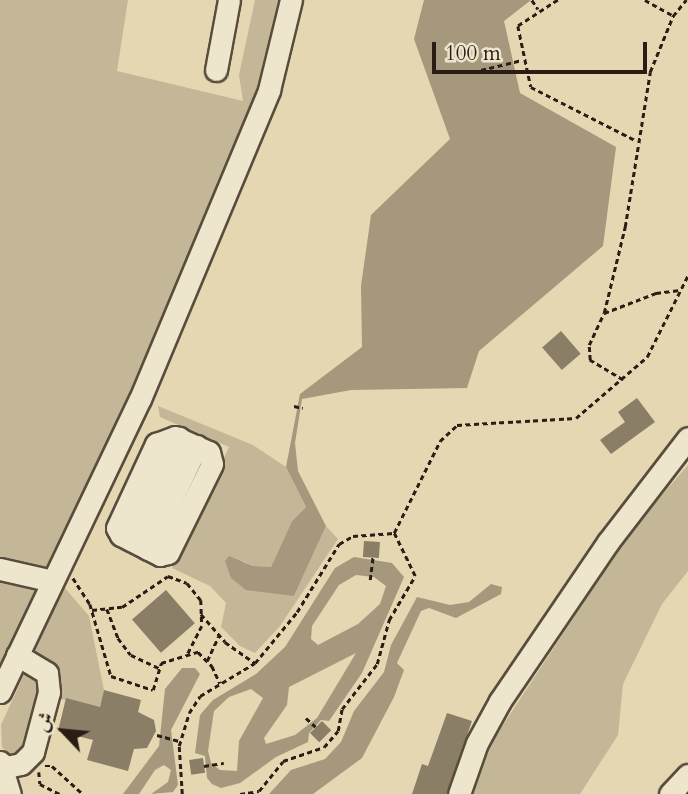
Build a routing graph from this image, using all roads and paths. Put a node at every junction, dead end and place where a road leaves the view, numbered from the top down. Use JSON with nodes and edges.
{"nodes":[{"id":1,"x":229,"y":0,"type":"edge"},
{"id":2,"x":291,"y":0,"type":"edge"},
{"id":3,"x":532,"y":0,"type":"edge"},
{"id":4,"x":558,"y":0,"type":"edge"},
{"id":5,"x":645,"y":0,"type":"edge"},
{"id":6,"x":687,"y":1,"type":"edge"},
{"id":7,"x":539,"y":10,"type":"junction"},
{"id":8,"x":673,"y":16,"type":"junction"},
{"id":9,"x":522,"y":60,"type":"junction"},
{"id":10,"x":216,"y":70,"type":"dead end"},
{"id":11,"x":481,"y":70,"type":"dead end"},
{"id":12,"x":636,"y":141,"type":"junction"},
{"id":13,"x":688,"y":275,"type":"edge"},
{"id":14,"x":681,"y":290,"type":"junction"},
{"id":15,"x":604,"y":313,"type":"junction"},
{"id":16,"x":623,"y":380,"type":"junction"},
{"id":17,"x":294,"y":407,"type":"dead end"},
{"id":18,"x":303,"y":408,"type":"dead end"},
{"id":19,"x":688,"y":438,"type":"edge"},
{"id":20,"x":188,"y":442,"type":"junction"},
{"id":21,"x":111,"y":461,"type":"junction"},
{"id":22,"x":142,"y":476,"type":"junction"},
{"id":23,"x":394,"y":533,"type":"junction"},
{"id":24,"x":140,"y":544,"type":"junction"},
{"id":25,"x":373,"y":557,"type":"dead end"},
{"id":26,"x":0,"y":569,"type":"edge"},
{"id":27,"x":370,"y":580,"type":"dead end"},
{"id":28,"x":53,"y":581,"type":"junction"},
{"id":29,"x":107,"y":609,"type":"junction"},
{"id":30,"x":92,"y":610,"type":"junction"},
{"id":31,"x":201,"y":614,"type":"junction"},
{"id":32,"x":219,"y":635,"type":"junction"},
{"id":33,"x":188,"y":654,"type":"junction"},
{"id":34,"x":17,"y":655,"type":"junction"},
{"id":35,"x":207,"y":661,"type":"junction"},
{"id":36,"x":255,"y":663,"type":"junction"},
{"id":37,"x":160,"y":668,"type":"junction"},
{"id":38,"x":220,"y":684,"type":"junction"},
{"id":39,"x":0,"y":692,"type":"edge"},
{"id":40,"x":306,"y":718,"type":"dead end"},
{"id":41,"x":316,"y":727,"type":"dead end"},
{"id":42,"x":157,"y":736,"type":"dead end"},
{"id":43,"x":180,"y":741,"type":"junction"},
{"id":44,"x":224,"y":763,"type":"dead end"},
{"id":45,"x":1,"y":765,"type":"edge"},
{"id":46,"x":204,"y":766,"type":"dead end"},
{"id":47,"x":688,"y":775,"type":"edge"},
{"id":48,"x":10,"y":794,"type":"edge"},
{"id":49,"x":60,"y":794,"type":"edge"},
{"id":50,"x":83,"y":794,"type":"edge"},
{"id":51,"x":181,"y":794,"type":"edge"},
{"id":52,"x":240,"y":794,"type":"edge"},
{"id":53,"x":459,"y":794,"type":"edge"},
{"id":54,"x":670,"y":794,"type":"edge"}],
"edges":[{"from":1,"to":10,"type":"street"},
{"from":2,"to":21,"type":"street"},
{"from":3,"to":7,"type":"path"},
{"from":4,"to":7,"type":"path"},
{"from":5,"to":8,"type":"path"},
{"from":6,"to":8,"type":"path"},
{"from":7,"to":9,"type":"path"},
{"from":8,"to":12,"type":"path"},
{"from":9,"to":11,"type":"path"},
{"from":9,"to":12,"type":"path"},
{"from":12,"to":15,"type":"path"},
{"from":13,"to":14,"type":"path"},
{"from":14,"to":15,"type":"path"},
{"from":14,"to":16,"type":"path"},
{"from":15,"to":16,"type":"path"},
{"from":16,"to":23,"type":"path"},
{"from":17,"to":18,"type":"path"},
{"from":19,"to":53,"type":"street"},
{"from":20,"to":22,"type":"street"},
{"from":20,"to":24,"type":"street"},
{"from":20,"to":24,"type":"street"},
{"from":21,"to":22,"type":"street"},
{"from":21,"to":28,"type":"street"},
{"from":22,"to":24,"type":"street"},
{"from":23,"to":36,"type":"path"},
{"from":23,"to":52,"type":"path"},
{"from":25,"to":27,"type":"path"},
{"from":26,"to":28,"type":"street"},
{"from":28,"to":30,"type":"path"},
{"from":28,"to":34,"type":"street"},
{"from":29,"to":30,"type":"path"},
{"from":29,"to":31,"type":"path"},
{"from":29,"to":37,"type":"path"},
{"from":30,"to":37,"type":"path"},
{"from":31,"to":32,"type":"path"},
{"from":31,"to":33,"type":"path"},
{"from":32,"to":35,"type":"path"},
{"from":32,"to":36,"type":"path"},
{"from":33,"to":35,"type":"path"},
{"from":33,"to":37,"type":"path"},
{"from":34,"to":39,"type":"street"},
{"from":34,"to":45,"type":"street"},
{"from":35,"to":38,"type":"path"},
{"from":36,"to":38,"type":"path"},
{"from":38,"to":43,"type":"path"},
{"from":40,"to":41,"type":"path"},
{"from":42,"to":43,"type":"path"},
{"from":43,"to":51,"type":"path"},
{"from":44,"to":46,"type":"path"},
{"from":45,"to":48,"type":"street"},
{"from":47,"to":54,"type":"street"},
{"from":49,"to":50,"type":"path"}]}
